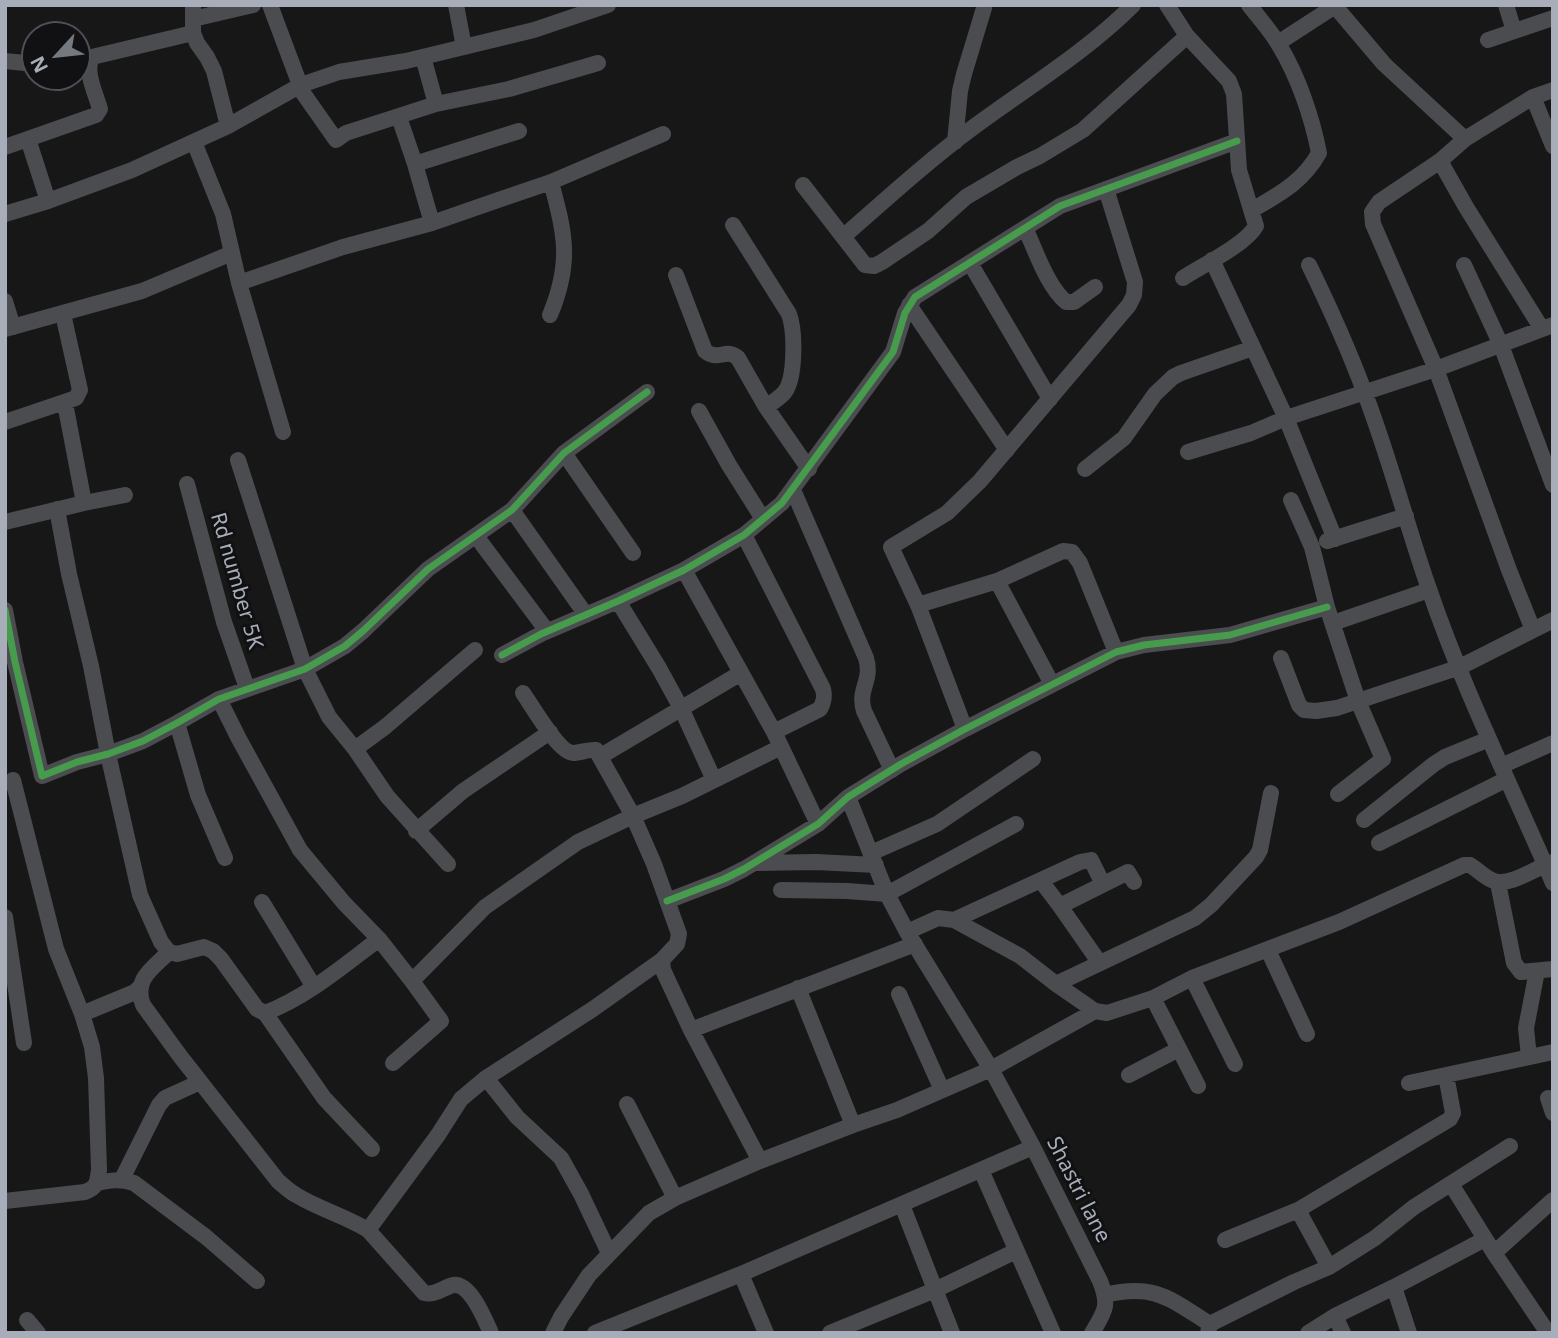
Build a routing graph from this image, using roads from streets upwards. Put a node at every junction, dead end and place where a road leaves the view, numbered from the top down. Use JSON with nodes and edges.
{"nodes":[{"id":1,"x":253,"y":5,"type":"edge"},
{"id":2,"x":270,"y":5,"type":"edge"},
{"id":3,"x":456,"y":5,"type":"edge"},
{"id":4,"x":608,"y":5,"type":"edge"},
{"id":5,"x":1133,"y":5,"type":"edge"},
{"id":6,"x":1167,"y":5,"type":"edge"},
{"id":7,"x":1249,"y":5,"type":"edge"},
{"id":8,"x":1506,"y":5,"type":"edge"},
{"id":9,"x":984,"y":8,"type":"dead end"},
{"id":10,"x":1325,"y":12,"type":"edge"},
{"id":11,"x":1553,"y":18,"type":"edge"},
{"id":12,"x":193,"y":19,"type":"edge"},
{"id":13,"x":1514,"y":31,"type":"junction"},
{"id":14,"x":1188,"y":36,"type":"junction"},
{"id":15,"x":1488,"y":40,"type":"dead end"},
{"id":16,"x":1278,"y":43,"type":"junction"},
{"id":17,"x":464,"y":47,"type":"junction"},
{"id":18,"x":423,"y":57,"type":"junction"},
{"id":19,"x":91,"y":58,"type":"edge"},
{"id":20,"x":598,"y":64,"type":"dead end"},
{"id":21,"x":301,"y":85,"type":"junction"},
{"id":22,"x":91,"y":88,"type":"edge"},
{"id":23,"x":1553,"y":90,"type":"edge"},
{"id":24,"x":1534,"y":97,"type":"junction"},
{"id":25,"x":436,"y":104,"type":"junction"},
{"id":26,"x":398,"y":117,"type":"junction"},
{"id":27,"x":228,"y":126,"type":"junction"},
{"id":28,"x":519,"y":131,"type":"dead end"},
{"id":29,"x":663,"y":134,"type":"dead end"},
{"id":30,"x":28,"y":139,"type":"junction"},
{"id":31,"x":1465,"y":139,"type":"junction"},
{"id":32,"x":1237,"y":141,"type":"junction"},
{"id":33,"x":194,"y":142,"type":"junction"},
{"id":34,"x":955,"y":142,"type":"junction"},
{"id":35,"x":1553,"y":146,"type":"edge"},
{"id":36,"x":5,"y":147,"type":"edge"},
{"id":37,"x":1440,"y":161,"type":"junction"},
{"id":38,"x":415,"y":164,"type":"junction"},
{"id":39,"x":551,"y":181,"type":"junction"},
{"id":40,"x":803,"y":185,"type":"dead end"},
{"id":41,"x":1106,"y":189,"type":"junction"},
{"id":42,"x":48,"y":201,"type":"junction"},
{"id":43,"x":1252,"y":210,"type":"junction"},
{"id":44,"x":5,"y":214,"type":"edge"},
{"id":45,"x":432,"y":223,"type":"junction"},
{"id":46,"x":733,"y":225,"type":"dead end"},
{"id":47,"x":1025,"y":228,"type":"junction"},
{"id":48,"x":843,"y":237,"type":"junction"},
{"id":49,"x":232,"y":253,"type":"junction"},
{"id":50,"x":1212,"y":260,"type":"junction"},
{"id":51,"x":970,"y":263,"type":"junction"},
{"id":52,"x":1309,"y":265,"type":"dead end"},
{"id":53,"x":1464,"y":265,"type":"dead end"},
{"id":54,"x":676,"y":275,"type":"dead end"},
{"id":55,"x":1183,"y":278,"type":"dead end"},
{"id":56,"x":239,"y":283,"type":"junction"},
{"id":57,"x":1095,"y":287,"type":"dead end"},
{"id":58,"x":5,"y":301,"type":"edge"},
{"id":59,"x":909,"y":304,"type":"junction"},
{"id":60,"x":63,"y":314,"type":"junction"},
{"id":61,"x":550,"y":315,"type":"dead end"},
{"id":62,"x":1548,"y":327,"type":"edge"},
{"id":63,"x":9,"y":328,"type":"edge"},
{"id":64,"x":1501,"y":345,"type":"junction"},
{"id":65,"x":1253,"y":348,"type":"junction"},
{"id":66,"x":1436,"y":369,"type":"junction"},
{"id":67,"x":1364,"y":391,"type":"junction"},
{"id":68,"x":647,"y":392,"type":"dead end"},
{"id":69,"x":1051,"y":399,"type":"junction"},
{"id":70,"x":65,"y":403,"type":"junction"},
{"id":71,"x":766,"y":407,"type":"junction"},
{"id":72,"x":699,"y":411,"type":"dead end"},
{"id":73,"x":1286,"y":418,"type":"junction"},
{"id":74,"x":5,"y":422,"type":"edge"},
{"id":75,"x":283,"y":432,"type":"dead end"},
{"id":76,"x":1007,"y":450,"type":"junction"},
{"id":77,"x":564,"y":453,"type":"junction"},
{"id":78,"x":1188,"y":453,"type":"dead end"},
{"id":79,"x":238,"y":460,"type":"dead end"},
{"id":80,"x":809,"y":469,"type":"junction"},
{"id":81,"x":1085,"y":469,"type":"dead end"},
{"id":82,"x":187,"y":484,"type":"dead end"},
{"id":83,"x":1553,"y":485,"type":"edge"},
{"id":84,"x":793,"y":490,"type":"junction"},
{"id":85,"x":125,"y":495,"type":"dead end"},
{"id":86,"x":1291,"y":500,"type":"dead end"},
{"id":87,"x":84,"y":503,"type":"junction"},
{"id":88,"x":57,"y":509,"type":"junction"},
{"id":89,"x":512,"y":510,"type":"junction"},
{"id":90,"x":1406,"y":516,"type":"junction"},
{"id":91,"x":763,"y":519,"type":"junction"},
{"id":92,"x":5,"y":522,"type":"edge"},
{"id":93,"x":744,"y":535,"type":"junction"},
{"id":94,"x":476,"y":536,"type":"junction"},
{"id":95,"x":1335,"y":539,"type":"junction"},
{"id":96,"x":1312,"y":547,"type":"junction"},
{"id":97,"x":633,"y":553,"type":"dead end"},
{"id":98,"x":684,"y":570,"type":"junction"},
{"id":99,"x":997,"y":581,"type":"junction"},
{"id":100,"x":1429,"y":590,"type":"junction"},
{"id":101,"x":618,"y":601,"type":"junction"},
{"id":102,"x":918,"y":606,"type":"junction"},
{"id":103,"x":1327,"y":607,"type":"junction"},
{"id":104,"x":5,"y":610,"type":"edge"},
{"id":105,"x":586,"y":615,"type":"junction"},
{"id":106,"x":1553,"y":620,"type":"edge"},
{"id":107,"x":1333,"y":623,"type":"junction"},
{"id":108,"x":547,"y":631,"type":"junction"},
{"id":109,"x":1533,"y":631,"type":"junction"},
{"id":110,"x":475,"y":650,"type":"dead end"},
{"id":111,"x":1116,"y":652,"type":"junction"},
{"id":112,"x":502,"y":655,"type":"dead end"},
{"id":113,"x":1281,"y":658,"type":"dead end"},
{"id":114,"x":1460,"y":667,"type":"junction"},
{"id":115,"x":305,"y":668,"type":"junction"},
{"id":116,"x":741,"y":673,"type":"junction"},
{"id":117,"x":1052,"y":684,"type":"junction"},
{"id":118,"x":247,"y":688,"type":"junction"},
{"id":119,"x":523,"y":693,"type":"dead end"},
{"id":120,"x":219,"y":699,"type":"junction"},
{"id":121,"x":1358,"y":701,"type":"junction"},
{"id":122,"x":681,"y":710,"type":"junction"},
{"id":123,"x":177,"y":723,"type":"junction"},
{"id":124,"x":965,"y":729,"type":"junction"},
{"id":125,"x":550,"y":732,"type":"junction"},
{"id":126,"x":777,"y":740,"type":"junction"},
{"id":127,"x":1489,"y":740,"type":"junction"},
{"id":128,"x":1553,"y":743,"type":"edge"},
{"id":129,"x":355,"y":749,"type":"junction"},
{"id":130,"x":108,"y":754,"type":"junction"},
{"id":131,"x":601,"y":756,"type":"junction"},
{"id":132,"x":1033,"y":759,"type":"dead end"},
{"id":133,"x":892,"y":770,"type":"junction"},
{"id":134,"x":1504,"y":773,"type":"junction"},
{"id":135,"x":42,"y":776,"type":"junction"},
{"id":136,"x":715,"y":780,"type":"junction"},
{"id":137,"x":9,"y":781,"type":"edge"},
{"id":138,"x":1271,"y":793,"type":"dead end"},
{"id":139,"x":1338,"y":794,"type":"dead end"},
{"id":140,"x":848,"y":797,"type":"junction"},
{"id":141,"x":633,"y":816,"type":"junction"},
{"id":142,"x":1364,"y":820,"type":"dead end"},
{"id":143,"x":818,"y":824,"type":"junction"},
{"id":144,"x":1016,"y":824,"type":"dead end"},
{"id":145,"x":416,"y":831,"type":"junction"},
{"id":146,"x":1379,"y":843,"type":"dead end"},
{"id":147,"x":225,"y":858,"type":"dead end"},
{"id":148,"x":874,"y":859,"type":"junction"},
{"id":149,"x":753,"y":863,"type":"junction"},
{"id":150,"x":1549,"y":863,"type":"edge"},
{"id":151,"x":448,"y":864,"type":"dead end"},
{"id":152,"x":1041,"y":881,"type":"junction"},
{"id":153,"x":1134,"y":883,"type":"dead end"},
{"id":154,"x":1498,"y":883,"type":"junction"},
{"id":155,"x":1553,"y":883,"type":"edge"},
{"id":156,"x":1103,"y":884,"type":"junction"},
{"id":157,"x":781,"y":890,"type":"dead end"},
{"id":158,"x":887,"y":894,"type":"junction"},
{"id":159,"x":667,"y":901,"type":"junction"},
{"id":160,"x":262,"y":902,"type":"dead end"},
{"id":161,"x":1060,"y":905,"type":"junction"},
{"id":162,"x":5,"y":917,"type":"edge"},
{"id":163,"x":954,"y":920,"type":"junction"},
{"id":164,"x":911,"y":938,"type":"junction"},
{"id":165,"x":379,"y":939,"type":"junction"},
{"id":166,"x":1268,"y":950,"type":"junction"},
{"id":167,"x":169,"y":952,"type":"junction"},
{"id":168,"x":662,"y":960,"type":"junction"},
{"id":169,"x":1099,"y":962,"type":"junction"},
{"id":170,"x":1545,"y":970,"type":"edge"},
{"id":171,"x":1192,"y":978,"type":"junction"},
{"id":172,"x":412,"y":981,"type":"junction"},
{"id":173,"x":1056,"y":984,"type":"junction"},
{"id":174,"x":139,"y":987,"type":"junction"},
{"id":175,"x":314,"y":988,"type":"junction"},
{"id":176,"x":798,"y":988,"type":"junction"},
{"id":177,"x":899,"y":994,"type":"dead end"},
{"id":178,"x":1153,"y":998,"type":"junction"},
{"id":179,"x":1095,"y":1010,"type":"junction"},
{"id":180,"x":265,"y":1013,"type":"junction"},
{"id":181,"x":82,"y":1014,"type":"junction"},
{"id":182,"x":691,"y":1030,"type":"junction"},
{"id":183,"x":1307,"y":1034,"type":"dead end"},
{"id":184,"x":24,"y":1043,"type":"dead end"},
{"id":185,"x":1179,"y":1049,"type":"junction"},
{"id":186,"x":1553,"y":1052,"type":"edge"},
{"id":187,"x":1529,"y":1057,"type":"junction"},
{"id":188,"x":393,"y":1063,"type":"dead end"},
{"id":189,"x":1235,"y":1064,"type":"dead end"},
{"id":190,"x":991,"y":1069,"type":"junction"},
{"id":191,"x":1129,"y":1075,"type":"dead end"},
{"id":192,"x":1446,"y":1075,"type":"junction"},
{"id":193,"x":486,"y":1078,"type":"junction"},
{"id":194,"x":200,"y":1082,"type":"junction"},
{"id":195,"x":1409,"y":1083,"type":"dead end"},
{"id":196,"x":1198,"y":1086,"type":"dead end"},
{"id":197,"x":942,"y":1090,"type":"junction"},
{"id":198,"x":627,"y":1104,"type":"dead end"},
{"id":199,"x":853,"y":1125,"type":"junction"},
{"id":200,"x":1510,"y":1146,"type":"dead end"},
{"id":201,"x":1033,"y":1147,"type":"junction"},
{"id":202,"x":372,"y":1149,"type":"dead end"},
{"id":203,"x":760,"y":1161,"type":"junction"},
{"id":204,"x":981,"y":1170,"type":"junction"},
{"id":205,"x":122,"y":1179,"type":"junction"},
{"id":206,"x":97,"y":1183,"type":"junction"},
{"id":207,"x":1451,"y":1184,"type":"junction"},
{"id":208,"x":675,"y":1198,"type":"junction"},
{"id":209,"x":1553,"y":1200,"type":"edge"},
{"id":210,"x":5,"y":1201,"type":"edge"},
{"id":211,"x":902,"y":1205,"type":"junction"},
{"id":212,"x":1298,"y":1210,"type":"junction"},
{"id":213,"x":368,"y":1230,"type":"junction"},
{"id":214,"x":1485,"y":1239,"type":"junction"},
{"id":215,"x":1225,"y":1240,"type":"dead end"},
{"id":216,"x":1016,"y":1251,"type":"junction"},
{"id":217,"x":609,"y":1254,"type":"junction"},
{"id":218,"x":1494,"y":1254,"type":"junction"},
{"id":219,"x":1329,"y":1267,"type":"junction"},
{"id":220,"x":741,"y":1274,"type":"junction"},
{"id":221,"x":257,"y":1281,"type":"dead end"},
{"id":222,"x":1394,"y":1287,"type":"junction"},
{"id":223,"x":935,"y":1290,"type":"junction"},
{"id":224,"x":1105,"y":1295,"type":"junction"},
{"id":225,"x":1335,"y":1316,"type":"junction"},
{"id":226,"x":27,"y":1320,"type":"dead end"},
{"id":227,"x":1209,"y":1328,"type":"edge"},
{"id":228,"x":38,"y":1333,"type":"edge"},
{"id":229,"x":491,"y":1333,"type":"edge"},
{"id":230,"x":553,"y":1333,"type":"edge"},
{"id":231,"x":595,"y":1333,"type":"edge"},
{"id":232,"x":766,"y":1333,"type":"edge"},
{"id":233,"x":830,"y":1333,"type":"edge"},
{"id":234,"x":952,"y":1333,"type":"edge"},
{"id":235,"x":1054,"y":1333,"type":"edge"},
{"id":236,"x":1092,"y":1333,"type":"edge"},
{"id":237,"x":1308,"y":1333,"type":"edge"},
{"id":238,"x":1343,"y":1333,"type":"edge"},
{"id":239,"x":1409,"y":1333,"type":"edge"},
{"id":240,"x":1548,"y":1333,"type":"edge"}],
"edges":[{"from":1,"to":12,"type":"street"},
{"from":2,"to":21,"type":"street"},
{"from":3,"to":17,"type":"street"},
{"from":4,"to":17,"type":"street"},
{"from":5,"to":34,"type":"street"},
{"from":6,"to":14,"type":"street"},
{"from":7,"to":16,"type":"street"},
{"from":8,"to":13,"type":"street"},
{"from":9,"to":34,"type":"street"},
{"from":10,"to":16,"type":"street"},
{"from":10,"to":31,"type":"street"},
{"from":11,"to":13,"type":"street"},
{"from":12,"to":19,"type":"street"},
{"from":12,"to":27,"type":"street"},
{"from":13,"to":15,"type":"street"},
{"from":14,"to":32,"type":"street"},
{"from":14,"to":48,"type":"street"},
{"from":16,"to":43,"type":"street"},
{"from":17,"to":18,"type":"street"},
{"from":18,"to":21,"type":"street"},
{"from":18,"to":25,"type":"street"},
{"from":20,"to":25,"type":"street"},
{"from":21,"to":26,"type":"street"},
{"from":21,"to":27,"type":"street"},
{"from":22,"to":30,"type":"street"},
{"from":23,"to":24,"type":"street"},
{"from":24,"to":31,"type":"street"},
{"from":24,"to":35,"type":"street"},
{"from":25,"to":26,"type":"street"},
{"from":26,"to":38,"type":"street"},
{"from":27,"to":33,"type":"street"},
{"from":28,"to":38,"type":"street"},
{"from":29,"to":39,"type":"street"},
{"from":30,"to":36,"type":"street"},
{"from":30,"to":42,"type":"street"},
{"from":31,"to":37,"type":"street"},
{"from":32,"to":41,"type":"street"},
{"from":32,"to":43,"type":"street"},
{"from":33,"to":42,"type":"street"},
{"from":33,"to":49,"type":"street"},
{"from":34,"to":48,"type":"street"},
{"from":37,"to":62,"type":"street"},
{"from":37,"to":66,"type":"street"},
{"from":38,"to":45,"type":"street"},
{"from":39,"to":45,"type":"street"},
{"from":39,"to":61,"type":"street"},
{"from":40,"to":48,"type":"street"},
{"from":41,"to":47,"type":"street"},
{"from":41,"to":69,"type":"street"},
{"from":42,"to":44,"type":"street"},
{"from":43,"to":50,"type":"street"},
{"from":45,"to":56,"type":"street"},
{"from":46,"to":71,"type":"street"},
{"from":47,"to":51,"type":"street"},
{"from":47,"to":57,"type":"street"},
{"from":49,"to":56,"type":"street"},
{"from":49,"to":60,"type":"street"},
{"from":50,"to":55,"type":"street"},
{"from":50,"to":65,"type":"street"},
{"from":51,"to":59,"type":"street"},
{"from":51,"to":69,"type":"street"},
{"from":52,"to":67,"type":"street"},
{"from":53,"to":64,"type":"street"},
{"from":54,"to":71,"type":"street"},
{"from":56,"to":75,"type":"street"},
{"from":58,"to":63,"type":"street"},
{"from":59,"to":76,"type":"street"},
{"from":59,"to":80,"type":"street"},
{"from":60,"to":63,"type":"street"},
{"from":60,"to":70,"type":"street"},
{"from":62,"to":64,"type":"street"},
{"from":64,"to":66,"type":"street"},
{"from":64,"to":83,"type":"street"},
{"from":65,"to":73,"type":"street"},
{"from":65,"to":81,"type":"street"},
{"from":66,"to":67,"type":"street"},
{"from":66,"to":109,"type":"street"},
{"from":67,"to":73,"type":"street"},
{"from":67,"to":90,"type":"street"},
{"from":68,"to":77,"type":"street"},
{"from":69,"to":76,"type":"street"},
{"from":70,"to":74,"type":"street"},
{"from":70,"to":87,"type":"street"},
{"from":71,"to":80,"type":"street"},
{"from":72,"to":91,"type":"street"},
{"from":73,"to":78,"type":"street"},
{"from":73,"to":95,"type":"street"},
{"from":76,"to":102,"type":"street"},
{"from":77,"to":89,"type":"street"},
{"from":77,"to":97,"type":"street"},
{"from":79,"to":115,"type":"street"},
{"from":80,"to":84,"type":"street"},
{"from":82,"to":118,"type":"street","name":"Rd number 5K"},
{"from":84,"to":91,"type":"street"},
{"from":84,"to":133,"type":"street"},
{"from":85,"to":87,"type":"street"},
{"from":86,"to":96,"type":"street"},
{"from":87,"to":88,"type":"street"},
{"from":88,"to":92,"type":"street"},
{"from":88,"to":130,"type":"street"},
{"from":89,"to":94,"type":"street"},
{"from":89,"to":105,"type":"street"},
{"from":90,"to":95,"type":"street"},
{"from":90,"to":100,"type":"street"},
{"from":91,"to":93,"type":"street"},
{"from":93,"to":98,"type":"street"},
{"from":93,"to":126,"type":"street"},
{"from":94,"to":108,"type":"street"},
{"from":94,"to":115,"type":"street"},
{"from":95,"to":96,"type":"street"},
{"from":96,"to":103,"type":"street"},
{"from":98,"to":101,"type":"street"},
{"from":98,"to":116,"type":"street"},
{"from":99,"to":102,"type":"street"},
{"from":99,"to":111,"type":"street"},
{"from":99,"to":117,"type":"street"},
{"from":100,"to":107,"type":"street"},
{"from":100,"to":114,"type":"street"},
{"from":101,"to":105,"type":"street"},
{"from":101,"to":122,"type":"street"},
{"from":102,"to":124,"type":"street"},
{"from":103,"to":107,"type":"street"},
{"from":103,"to":111,"type":"street"},
{"from":104,"to":135,"type":"street"},
{"from":105,"to":108,"type":"street"},
{"from":106,"to":109,"type":"street"},
{"from":107,"to":121,"type":"street"},
{"from":108,"to":112,"type":"street"},
{"from":109,"to":114,"type":"street"},
{"from":110,"to":129,"type":"street"},
{"from":111,"to":117,"type":"street"},
{"from":113,"to":121,"type":"street"},
{"from":114,"to":121,"type":"street"},
{"from":114,"to":127,"type":"street"},
{"from":115,"to":118,"type":"street"},
{"from":115,"to":129,"type":"street"},
{"from":116,"to":122,"type":"street"},
{"from":116,"to":126,"type":"street"},
{"from":117,"to":124,"type":"street"},
{"from":118,"to":120,"type":"street"},
{"from":119,"to":125,"type":"street"},
{"from":120,"to":123,"type":"street"},
{"from":120,"to":165,"type":"street"},
{"from":121,"to":139,"type":"street"},
{"from":122,"to":131,"type":"street"},
{"from":122,"to":136,"type":"street"},
{"from":123,"to":130,"type":"street"},
{"from":123,"to":147,"type":"street"},
{"from":124,"to":133,"type":"street"},
{"from":125,"to":131,"type":"street"},
{"from":125,"to":145,"type":"street"},
{"from":126,"to":136,"type":"street"},
{"from":126,"to":143,"type":"street"},
{"from":127,"to":134,"type":"street"},
{"from":127,"to":142,"type":"street"},
{"from":128,"to":134,"type":"street"},
{"from":129,"to":145,"type":"street"},
{"from":130,"to":135,"type":"street"},
{"from":130,"to":167,"type":"street"},
{"from":131,"to":141,"type":"street"},
{"from":132,"to":148,"type":"street"},
{"from":133,"to":140,"type":"street"},
{"from":134,"to":146,"type":"street"},
{"from":134,"to":150,"type":"street"},
{"from":135,"to":137,"type":"street"},
{"from":136,"to":141,"type":"street"},
{"from":137,"to":181,"type":"street"},
{"from":138,"to":169,"type":"street"},
{"from":140,"to":143,"type":"street"},
{"from":140,"to":148,"type":"street","name":"Shastri lane"},
{"from":141,"to":159,"type":"street"},
{"from":141,"to":172,"type":"street"},
{"from":143,"to":149,"type":"street"},
{"from":144,"to":158,"type":"street"},
{"from":145,"to":151,"type":"street"},
{"from":148,"to":149,"type":"street"},
{"from":148,"to":158,"type":"street","name":"Shastri lane"},
{"from":149,"to":159,"type":"street"},
{"from":150,"to":154,"type":"street"},
{"from":150,"to":155,"type":"street"},
{"from":152,"to":156,"type":"street"},
{"from":152,"to":161,"type":"street"},
{"from":152,"to":163,"type":"street"},
{"from":153,"to":156,"type":"street"},
{"from":154,"to":166,"type":"street"},
{"from":154,"to":170,"type":"street"},
{"from":156,"to":161,"type":"street"},
{"from":157,"to":158,"type":"street"},
{"from":158,"to":164,"type":"street","name":"Shastri lane"},
{"from":159,"to":168,"type":"street"},
{"from":160,"to":175,"type":"street"},
{"from":161,"to":169,"type":"street"},
{"from":162,"to":184,"type":"street"},
{"from":163,"to":164,"type":"street"},
{"from":163,"to":173,"type":"street"},
{"from":164,"to":176,"type":"street"},
{"from":164,"to":190,"type":"street","name":"Shastri lane"},
{"from":165,"to":172,"type":"street"},
{"from":165,"to":175,"type":"street"},
{"from":166,"to":171,"type":"street"},
{"from":166,"to":183,"type":"street"},
{"from":167,"to":174,"type":"street"},
{"from":167,"to":180,"type":"street"},
{"from":168,"to":182,"type":"street"},
{"from":168,"to":193,"type":"street"},
{"from":169,"to":173,"type":"street"},
{"from":170,"to":187,"type":"street"},
{"from":171,"to":178,"type":"street"},
{"from":171,"to":189,"type":"street"},
{"from":172,"to":188,"type":"street"},
{"from":173,"to":179,"type":"street"},
{"from":174,"to":181,"type":"street"},
{"from":174,"to":194,"type":"street"},
{"from":175,"to":180,"type":"street"},
{"from":176,"to":182,"type":"street"},
{"from":176,"to":199,"type":"street"},
{"from":177,"to":197,"type":"street"},
{"from":178,"to":179,"type":"street"},
{"from":178,"to":185,"type":"street"},
{"from":179,"to":190,"type":"street"},
{"from":180,"to":202,"type":"street"},
{"from":181,"to":206,"type":"street"},
{"from":182,"to":203,"type":"street"},
{"from":185,"to":191,"type":"street"},
{"from":185,"to":196,"type":"street"},
{"from":186,"to":187,"type":"street"},
{"from":187,"to":192,"type":"street"},
{"from":190,"to":197,"type":"street"},
{"from":190,"to":201,"type":"street","name":"Shastri lane"},
{"from":192,"to":195,"type":"street"},
{"from":192,"to":212,"type":"street"},
{"from":193,"to":213,"type":"street"},
{"from":193,"to":217,"type":"street"},
{"from":194,"to":205,"type":"street"},
{"from":194,"to":213,"type":"street"},
{"from":197,"to":199,"type":"street"},
{"from":198,"to":208,"type":"street"},
{"from":199,"to":203,"type":"street"},
{"from":200,"to":207,"type":"street"},
{"from":201,"to":204,"type":"street"},
{"from":201,"to":224,"type":"street","name":"Shastri lane"},
{"from":203,"to":208,"type":"street"},
{"from":204,"to":211,"type":"street"},
{"from":204,"to":216,"type":"street"},
{"from":205,"to":206,"type":"street"},
{"from":205,"to":221,"type":"street"},
{"from":206,"to":210,"type":"street"},
{"from":207,"to":214,"type":"street"},
{"from":207,"to":219,"type":"street"},
{"from":208,"to":217,"type":"street"},
{"from":209,"to":218,"type":"street"},
{"from":211,"to":220,"type":"street"},
{"from":211,"to":223,"type":"street"},
{"from":212,"to":215,"type":"street"},
{"from":212,"to":219,"type":"street"},
{"from":213,"to":229,"type":"street"},
{"from":214,"to":218,"type":"street"},
{"from":214,"to":222,"type":"street"},
{"from":216,"to":223,"type":"street"},
{"from":216,"to":235,"type":"street"},
{"from":217,"to":230,"type":"street"},
{"from":218,"to":240,"type":"street"},
{"from":219,"to":227,"type":"street"},
{"from":220,"to":231,"type":"street"},
{"from":220,"to":232,"type":"street"},
{"from":222,"to":225,"type":"street"},
{"from":222,"to":239,"type":"street"},
{"from":223,"to":233,"type":"street"},
{"from":223,"to":234,"type":"street"},
{"from":224,"to":227,"type":"street"},
{"from":224,"to":236,"type":"street"},
{"from":225,"to":237,"type":"street"},
{"from":225,"to":238,"type":"street"},
{"from":226,"to":228,"type":"street"}]}
